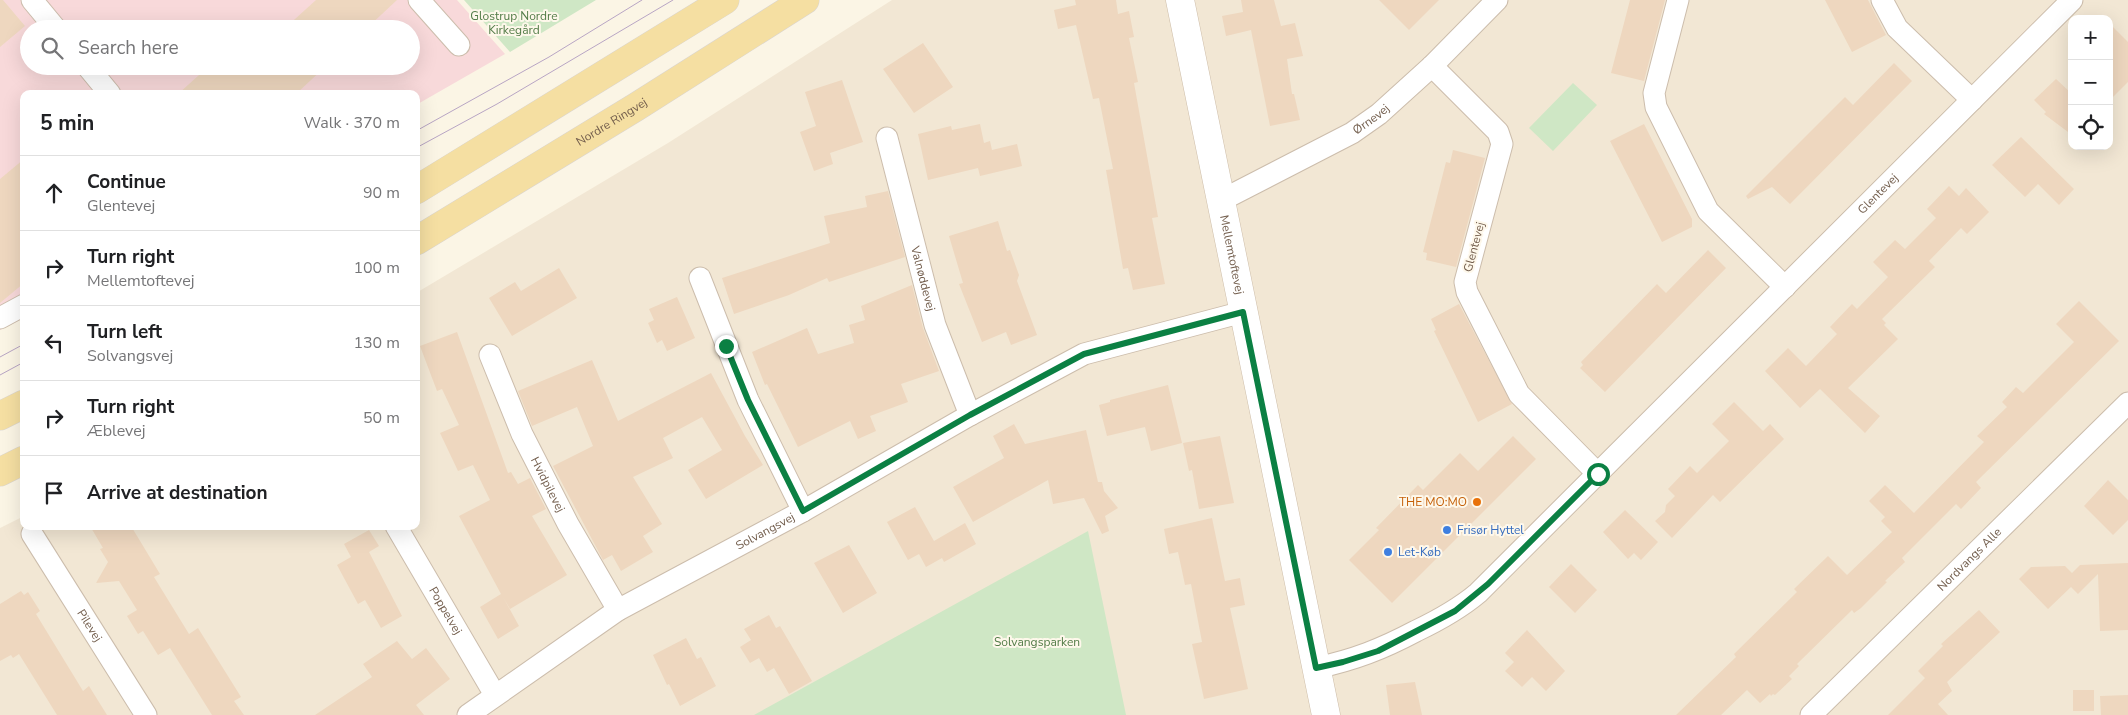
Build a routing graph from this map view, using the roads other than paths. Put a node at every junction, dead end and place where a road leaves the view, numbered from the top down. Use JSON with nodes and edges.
{"nodes":[{"id":1,"x":32,"y":0,"type":"edge"},
{"id":2,"x":419,"y":0,"type":"edge"},
{"id":3,"x":725,"y":0,"type":"edge"},
{"id":4,"x":805,"y":0,"type":"edge"},
{"id":5,"x":1180,"y":0,"type":"edge"},
{"id":6,"x":1497,"y":0,"type":"edge"},
{"id":7,"x":1678,"y":0,"type":"edge"},
{"id":8,"x":1882,"y":0,"type":"edge"},
{"id":9,"x":2072,"y":0,"type":"edge"},
{"id":10,"x":49,"y":20,"type":"edge"},
{"id":11,"x":459,"y":44,"type":"dead end"},
{"id":12,"x":1432,"y":66,"type":"junction"},
{"id":13,"x":94,"y":75,"type":"edge"},
{"id":14,"x":107,"y":90,"type":"edge"},
{"id":15,"x":1972,"y":100,"type":"junction"},
{"id":16,"x":886,"y":138,"type":"dead end"},
{"id":17,"x":493,"y":143,"type":"junction"},
{"id":18,"x":420,"y":172,"type":"edge"},
{"id":19,"x":420,"y":188,"type":"edge"},
{"id":20,"x":1220,"y":201,"type":"junction"},
{"id":21,"x":420,"y":239,"type":"edge"},
{"id":22,"x":700,"y":278,"type":"dead end"},
{"id":23,"x":1785,"y":287,"type":"junction"},
{"id":24,"x":20,"y":307,"type":"edge"},
{"id":25,"x":1243,"y":312,"type":"junction"},
{"id":26,"x":0,"y":318,"type":"edge"},
{"id":27,"x":490,"y":355,"type":"dead end"},
{"id":28,"x":2128,"y":403,"type":"edge"},
{"id":29,"x":20,"y":406,"type":"edge"},
{"id":30,"x":970,"y":415,"type":"junction"},
{"id":31,"x":0,"y":416,"type":"edge"},
{"id":32,"x":20,"y":462,"type":"edge"},
{"id":33,"x":0,"y":472,"type":"edge"},
{"id":34,"x":1598,"y":474,"type":"junction"},
{"id":35,"x":803,"y":511,"type":"junction"},
{"id":36,"x":398,"y":530,"type":"edge"},
{"id":37,"x":32,"y":534,"type":"dead end"},
{"id":38,"x":618,"y":610,"type":"junction"},
{"id":39,"x":1316,"y":668,"type":"junction"},
{"id":40,"x":495,"y":695,"type":"junction"},
{"id":41,"x":146,"y":715,"type":"edge"},
{"id":42,"x":468,"y":715,"type":"edge"},
{"id":43,"x":1326,"y":715,"type":"edge"},
{"id":44,"x":1811,"y":715,"type":"edge"}],
"edges":[{"from":1,"to":10,"type":"street"},
{"from":2,"to":11,"type":"street"},
{"from":3,"to":17,"type":"main road"},
{"from":4,"to":21,"type":"main road","name":"Nordre Ringvej"},
{"from":5,"to":20,"type":"street","name":"Mellemtoftevej"},
{"from":6,"to":12,"type":"street","name":"Ørnevej"},
{"from":7,"to":23,"type":"street"},
{"from":8,"to":15,"type":"street"},
{"from":9,"to":15,"type":"street","name":"Glentevej"},
{"from":12,"to":20,"type":"street","name":"Ørnevej"},
{"from":12,"to":34,"type":"street","name":"Glentevej"},
{"from":13,"to":14,"type":"street"},
{"from":15,"to":23,"type":"street","name":"Glentevej"},
{"from":16,"to":30,"type":"street","name":"Valnøddevej"},
{"from":17,"to":18,"type":"street"},
{"from":17,"to":19,"type":"main road"},
{"from":20,"to":25,"type":"street","name":"Mellemtoftevej"},
{"from":22,"to":35,"type":"street"},
{"from":23,"to":34,"type":"street","name":"Glentevej"},
{"from":24,"to":26,"type":"street"},
{"from":25,"to":30,"type":"street","name":"Solvangsvej"},
{"from":25,"to":39,"type":"street","name":"Mellemtoftevej"},
{"from":27,"to":38,"type":"street","name":"Hvidpilevej"},
{"from":28,"to":44,"type":"street","name":"Nordvangs Alle"},
{"from":29,"to":31,"type":"main road"},
{"from":30,"to":35,"type":"street","name":"Solvangsvej"},
{"from":32,"to":33,"type":"main road"},
{"from":34,"to":39,"type":"street","name":"Glentevej"},
{"from":35,"to":38,"type":"street","name":"Solvangsvej"},
{"from":36,"to":40,"type":"street","name":"Poppelvej"},
{"from":37,"to":41,"type":"street","name":"Pilevej"},
{"from":38,"to":40,"type":"street","name":"Solvangsvej"},
{"from":39,"to":43,"type":"street","name":"Mellemtoftevej"},
{"from":40,"to":42,"type":"street","name":"Solvangsvej"}]}
